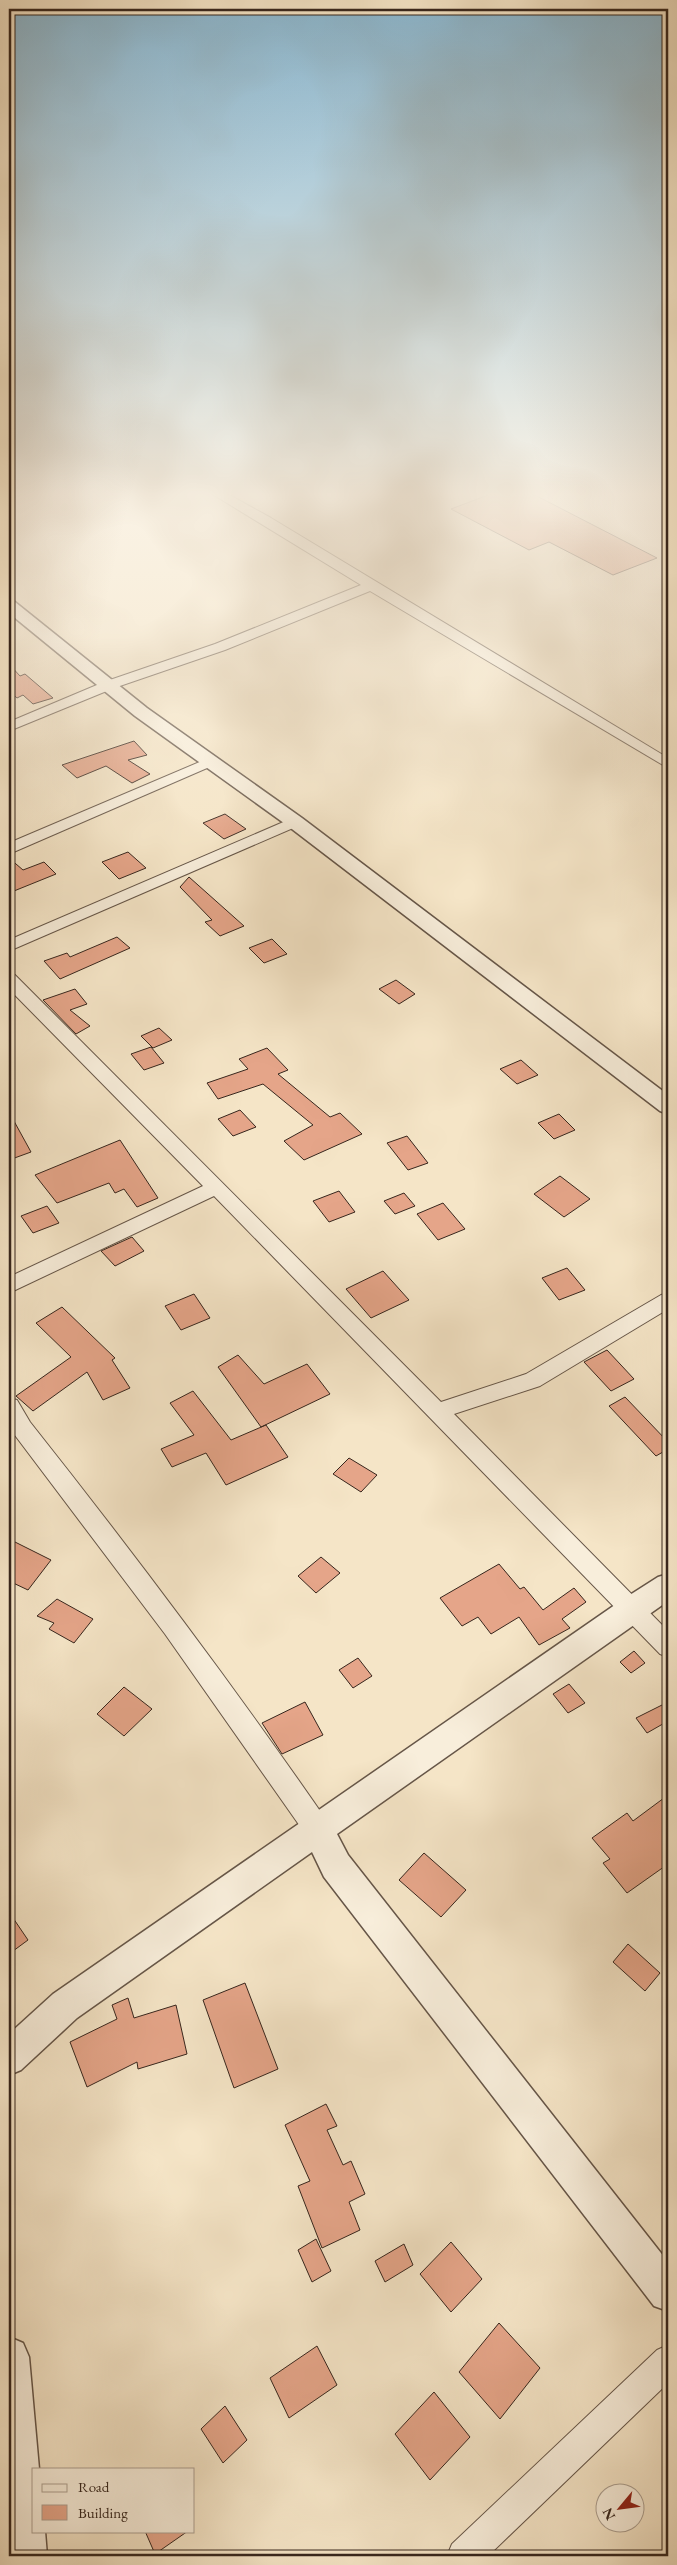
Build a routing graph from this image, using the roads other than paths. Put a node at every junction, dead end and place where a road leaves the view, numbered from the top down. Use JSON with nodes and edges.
{"nodes":[{"id":1,"x":17,"y":612,"type":"edge"},
{"id":2,"x":307,"y":612,"type":"edge"},
{"id":3,"x":414,"y":612,"type":"edge"},
{"id":4,"x":109,"y":686,"type":"junction"},
{"id":5,"x":9,"y":727,"type":"edge"},
{"id":6,"x":209,"y":762,"type":"junction"},
{"id":7,"x":668,"y":764,"type":"edge"},
{"id":8,"x":295,"y":822,"type":"junction"},
{"id":9,"x":9,"y":849,"type":"edge"},
{"id":10,"x":9,"y":946,"type":"edge"},
{"id":11,"x":9,"y":979,"type":"edge"},
{"id":12,"x":668,"y":1106,"type":"edge"},
{"id":13,"x":216,"y":1188,"type":"junction"},
{"id":14,"x":9,"y":1286,"type":"edge"},
{"id":15,"x":668,"y":1300,"type":"edge"},
{"id":16,"x":9,"y":1406,"type":"edge"},
{"id":17,"x":436,"y":1412,"type":"junction"},
{"id":18,"x":668,"y":1586,"type":"edge"},
{"id":19,"x":632,"y":1609,"type":"junction"},
{"id":20,"x":668,"y":1647,"type":"edge"},
{"id":21,"x":318,"y":1830,"type":"junction"},
{"id":22,"x":9,"y":2058,"type":"edge"},
{"id":23,"x":668,"y":2292,"type":"edge"},
{"id":24,"x":9,"y":2357,"type":"edge"},
{"id":25,"x":668,"y":2361,"type":"edge"},
{"id":26,"x":26,"y":2556,"type":"edge"},
{"id":27,"x":464,"y":2556,"type":"edge"}],
"edges":[{"from":1,"to":4,"type":"street"},
{"from":2,"to":4,"type":"street"},
{"from":3,"to":7,"type":"street"},
{"from":4,"to":5,"type":"street"},
{"from":4,"to":6,"type":"street"},
{"from":6,"to":8,"type":"street"},
{"from":6,"to":9,"type":"street"},
{"from":8,"to":10,"type":"street"},
{"from":8,"to":12,"type":"street"},
{"from":11,"to":13,"type":"street"},
{"from":13,"to":14,"type":"street"},
{"from":13,"to":17,"type":"street"},
{"from":15,"to":17,"type":"street"},
{"from":16,"to":21,"type":"street"},
{"from":17,"to":19,"type":"street"},
{"from":18,"to":19,"type":"street"},
{"from":19,"to":20,"type":"street"},
{"from":19,"to":21,"type":"street"},
{"from":21,"to":22,"type":"street"},
{"from":21,"to":23,"type":"street"},
{"from":24,"to":26,"type":"street"},
{"from":25,"to":27,"type":"street"}]}
